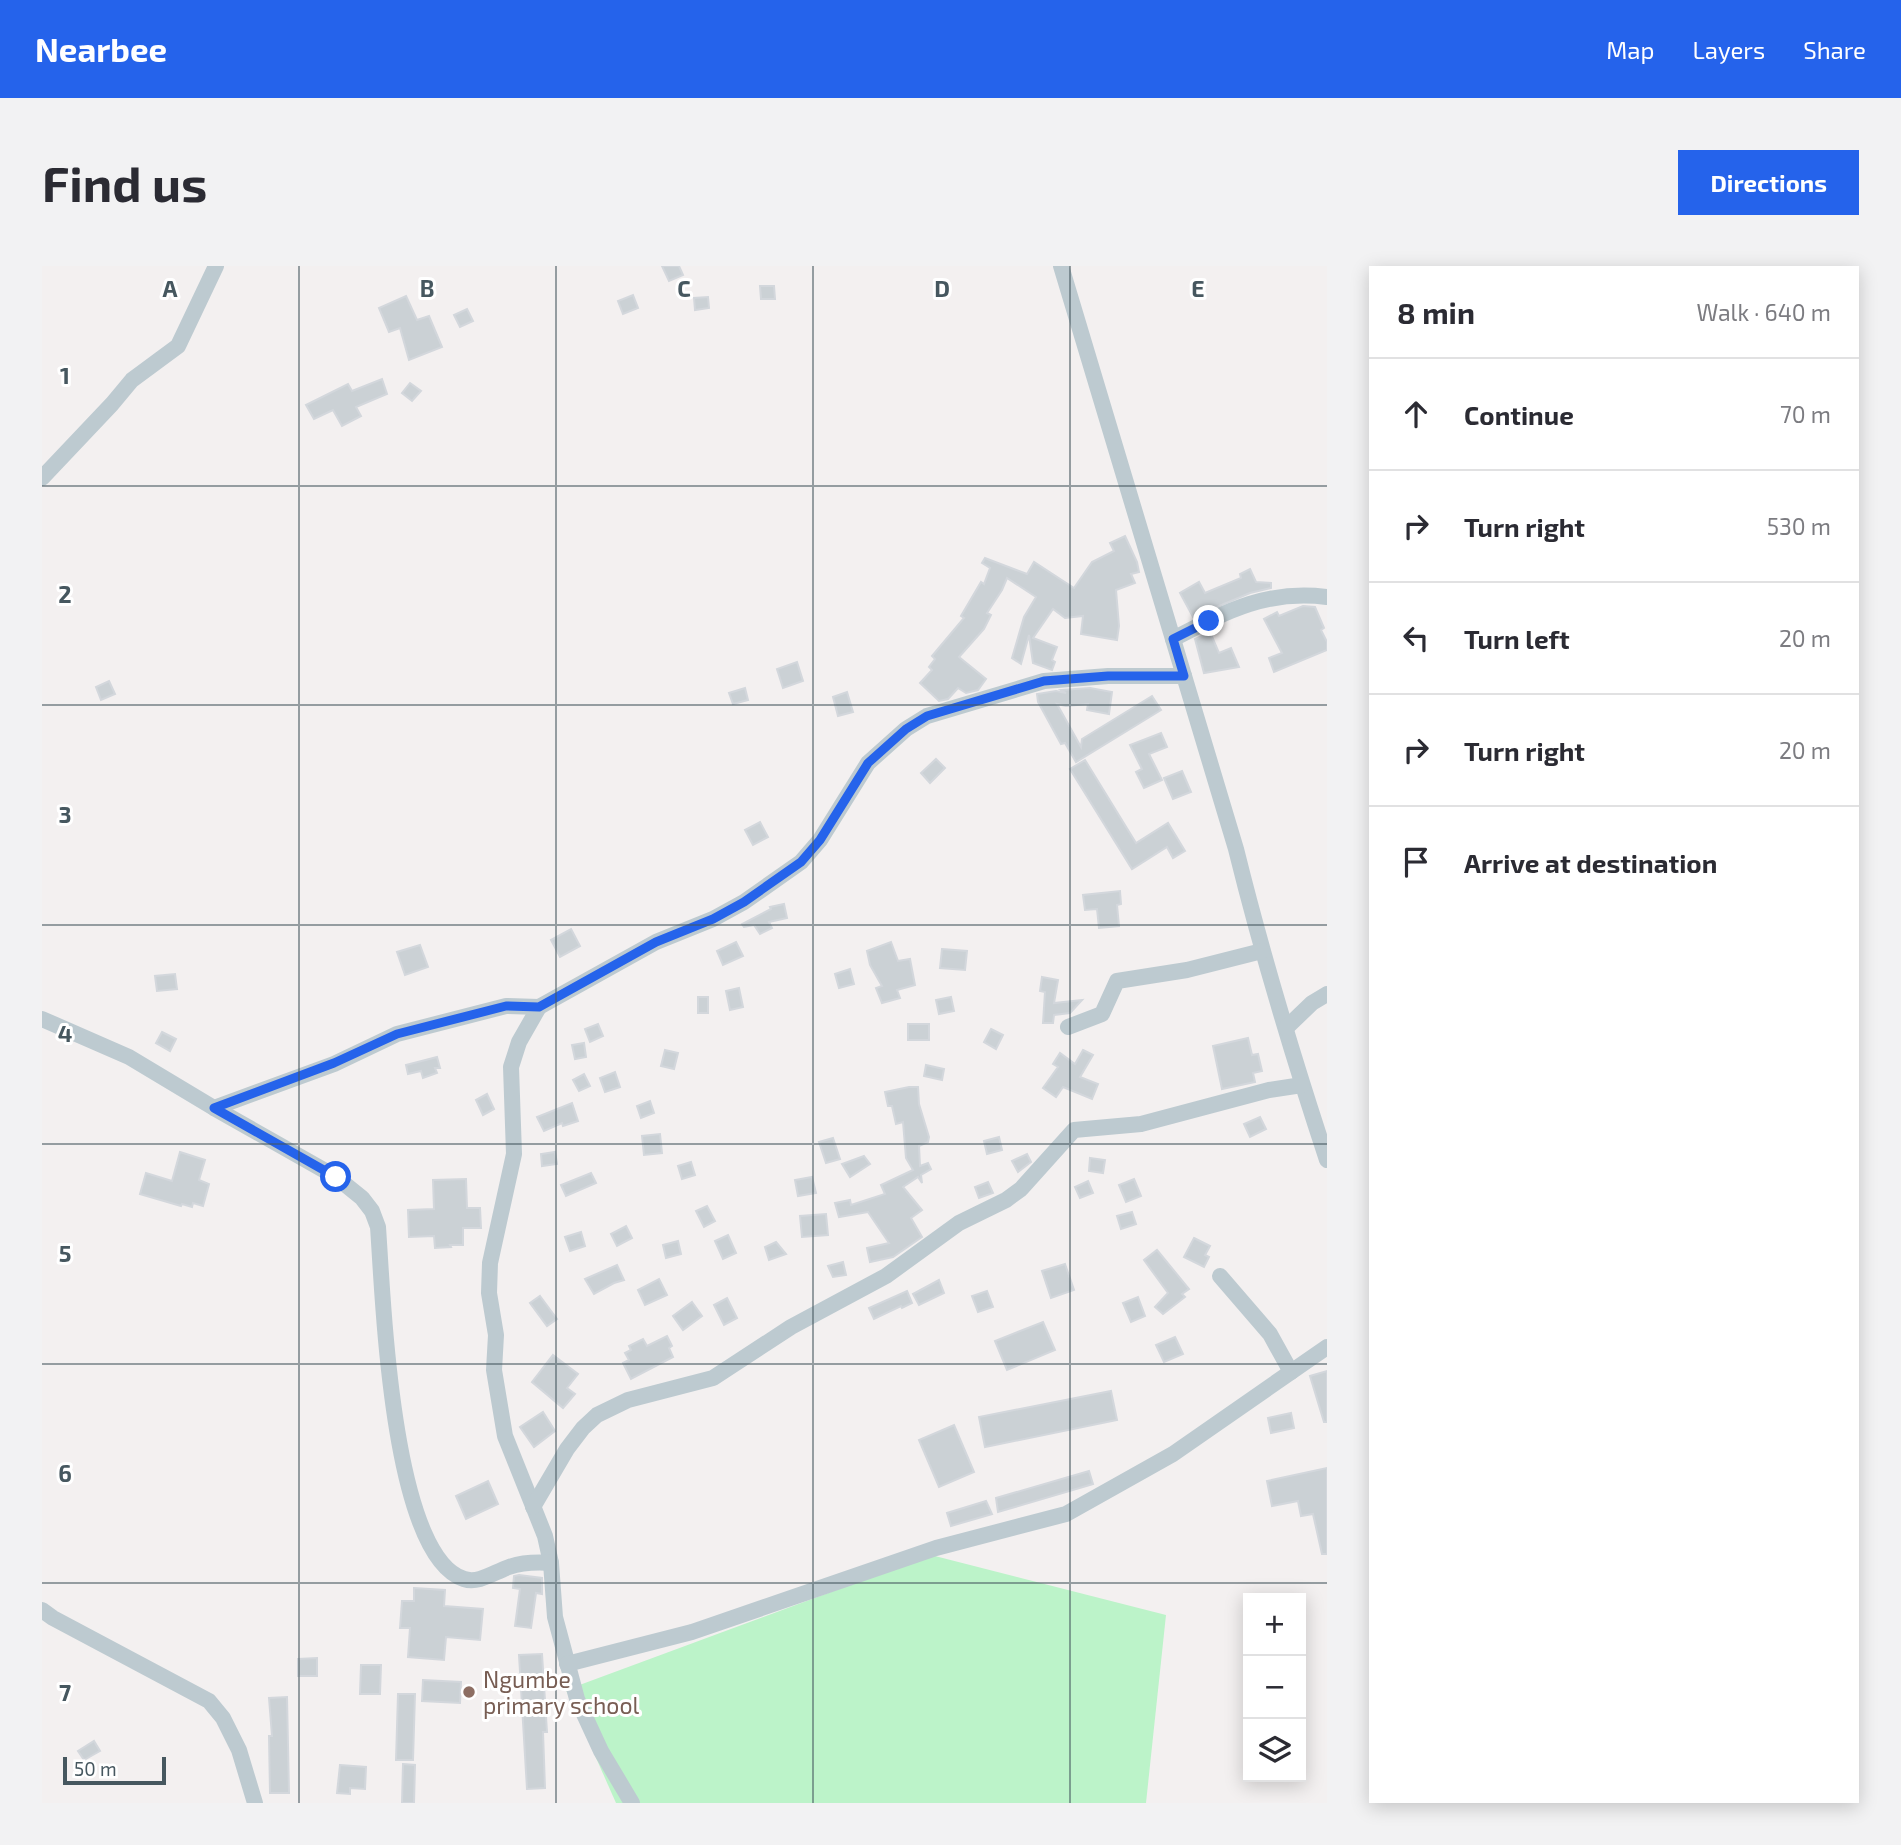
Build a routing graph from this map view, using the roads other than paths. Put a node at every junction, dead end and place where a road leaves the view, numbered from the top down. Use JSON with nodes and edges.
{"nodes":[{"id":1,"x":215,"y":266,"type":"edge"},
{"id":2,"x":1061,"y":266,"type":"edge"},
{"id":3,"x":42,"y":478,"type":"edge"},
{"id":4,"x":1327,"y":597,"type":"edge"},
{"id":5,"x":1173,"y":639,"type":"junction"},
{"id":6,"x":1184,"y":676,"type":"junction"},
{"id":7,"x":1262,"y":951,"type":"junction"},
{"id":8,"x":1327,"y":994,"type":"edge"},
{"id":9,"x":539,"y":1007,"type":"junction"},
{"id":10,"x":42,"y":1018,"type":"edge"},
{"id":11,"x":1068,"y":1027,"type":"dead end"},
{"id":12,"x":1286,"y":1028,"type":"junction"},
{"id":13,"x":1302,"y":1085,"type":"junction"},
{"id":14,"x":214,"y":1108,"type":"junction"},
{"id":15,"x":1327,"y":1160,"type":"edge"},
{"id":16,"x":1220,"y":1276,"type":"dead end"},
{"id":17,"x":1327,"y":1347,"type":"edge"},
{"id":18,"x":1291,"y":1372,"type":"junction"},
{"id":19,"x":533,"y":1507,"type":"junction"},
{"id":20,"x":551,"y":1563,"type":"junction"},
{"id":21,"x":42,"y":1610,"type":"edge"},
{"id":22,"x":567,"y":1664,"type":"junction"},
{"id":23,"x":255,"y":1803,"type":"edge"},
{"id":24,"x":632,"y":1803,"type":"edge"}],
"edges":[{"from":1,"to":3,"type":"street"},
{"from":2,"to":5,"type":"street"},
{"from":4,"to":5,"type":"street"},
{"from":5,"to":6,"type":"street"},
{"from":6,"to":7,"type":"street"},
{"from":6,"to":9,"type":"street"},
{"from":7,"to":11,"type":"street"},
{"from":7,"to":12,"type":"street"},
{"from":8,"to":12,"type":"street"},
{"from":9,"to":14,"type":"street"},
{"from":9,"to":19,"type":"street"},
{"from":10,"to":14,"type":"street"},
{"from":12,"to":13,"type":"street"},
{"from":13,"to":15,"type":"street"},
{"from":13,"to":19,"type":"street"},
{"from":14,"to":20,"type":"street"},
{"from":16,"to":18,"type":"street"},
{"from":17,"to":18,"type":"street"},
{"from":18,"to":22,"type":"street"},
{"from":19,"to":20,"type":"street"},
{"from":20,"to":22,"type":"street"},
{"from":21,"to":23,"type":"street"},
{"from":22,"to":24,"type":"street"}]}
